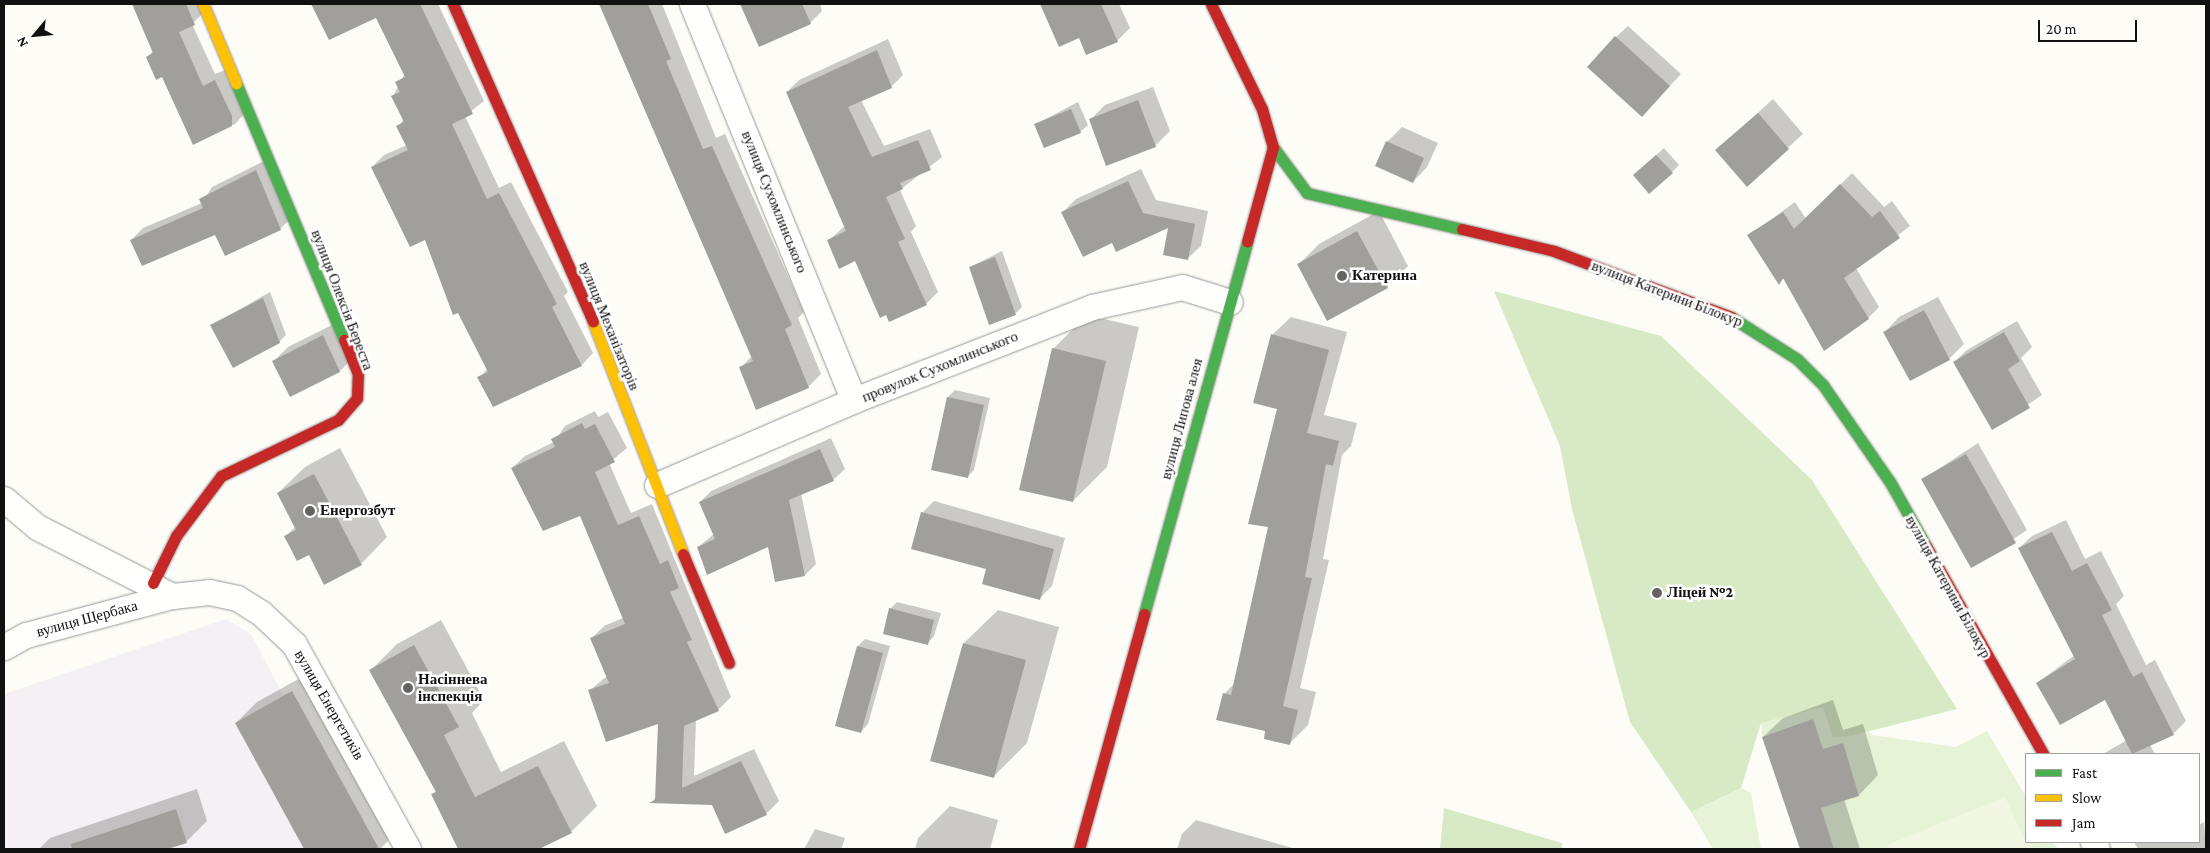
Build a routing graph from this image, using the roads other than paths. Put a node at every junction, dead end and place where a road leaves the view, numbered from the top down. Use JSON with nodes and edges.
{"nodes":[{"id":1,"x":203,"y":4,"type":"edge"},
{"id":2,"x":453,"y":4,"type":"edge"},
{"id":3,"x":692,"y":4,"type":"edge"},
{"id":4,"x":1211,"y":4,"type":"edge"},
{"id":5,"x":1273,"y":147,"type":"junction"},
{"id":6,"x":1230,"y":302,"type":"junction"},
{"id":7,"x":854,"y":400,"type":"junction"},
{"id":8,"x":657,"y":486,"type":"junction"},
{"id":9,"x":4,"y":499,"type":"edge"},
{"id":10,"x":162,"y":590,"type":"junction"},
{"id":11,"x":4,"y":647,"type":"edge"},
{"id":12,"x":729,"y":663,"type":"dead end"},
{"id":13,"x":2042,"y":753,"type":"edge"},
{"id":14,"x":408,"y":849,"type":"edge"},
{"id":15,"x":1079,"y":849,"type":"edge"}],
"edges":[{"from":1,"to":10,"type":"street","name":"вулиця Олексія Береста"},
{"from":2,"to":8,"type":"street","name":"вулиця Механізаторів"},
{"from":3,"to":7,"type":"street","name":"вулиця Сухомлинського"},
{"from":4,"to":5,"type":"street"},
{"from":5,"to":6,"type":"street","name":"вулиця Липова алея"},
{"from":5,"to":13,"type":"street","name":"вулиця Катерини Білокур"},
{"from":6,"to":7,"type":"street","name":"провулок Сухомлинського"},
{"from":6,"to":15,"type":"street","name":"вулиця Липова алея"},
{"from":7,"to":8,"type":"street","name":"провулок Сухомлинського"},
{"from":8,"to":12,"type":"street","name":"вулиця Механізаторів"},
{"from":9,"to":10,"type":"street"},
{"from":10,"to":11,"type":"street","name":"вулиця Щербака"},
{"from":10,"to":14,"type":"street","name":"вулиця Енергетиків"}]}
